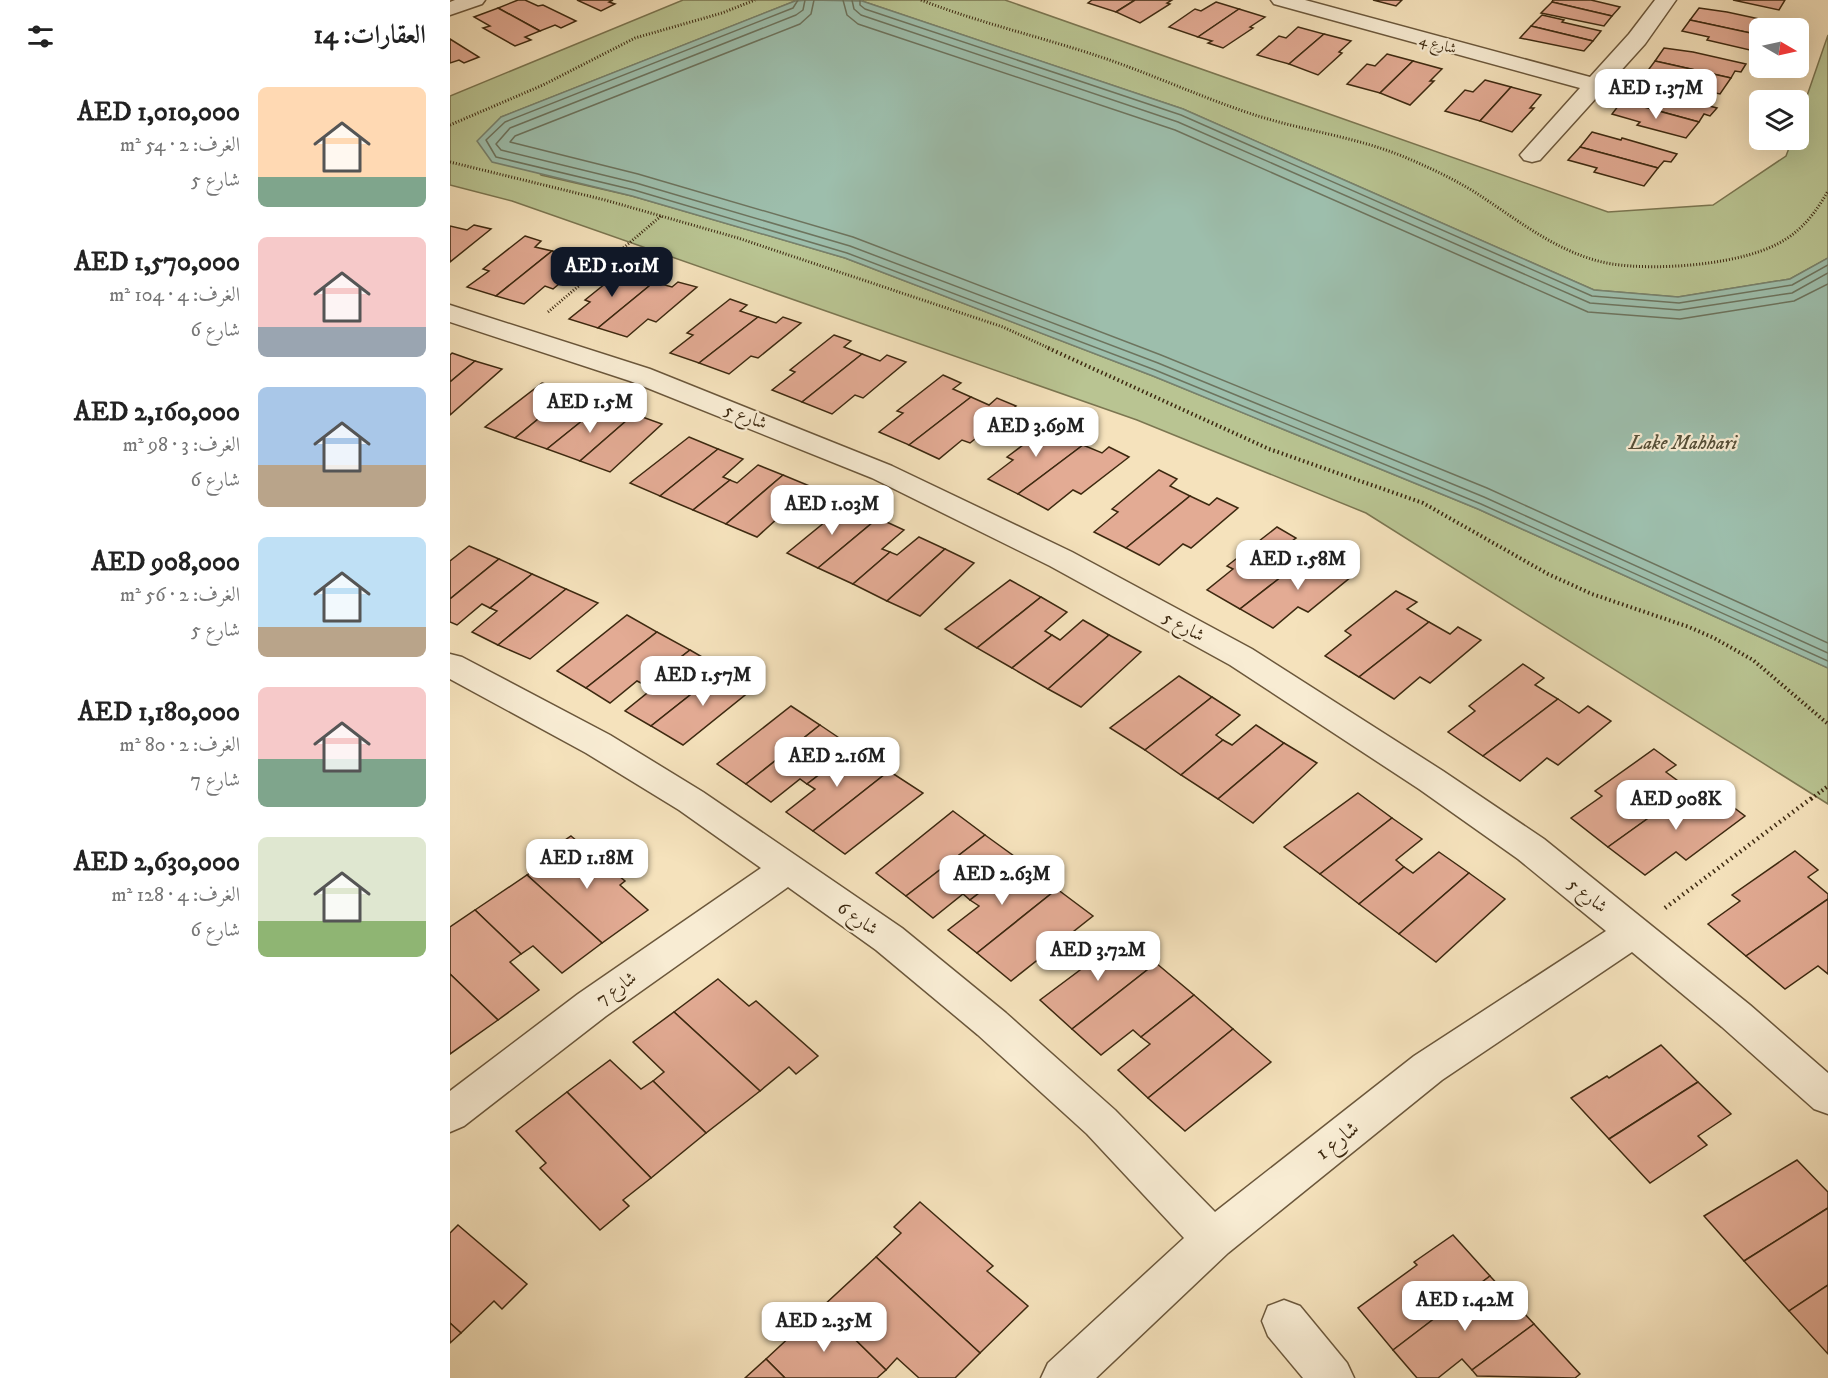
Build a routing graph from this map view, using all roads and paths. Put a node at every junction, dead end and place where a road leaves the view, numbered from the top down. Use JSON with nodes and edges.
{"nodes":[{"id":1,"x":475,"y":0,"type":"edge"},
{"id":2,"x":755,"y":0,"type":"edge"},
{"id":3,"x":921,"y":0,"type":"edge"},
{"id":4,"x":1666,"y":0,"type":"edge"},
{"id":5,"x":1287,"y":1,"type":"edge"},
{"id":6,"x":450,"y":9,"type":"edge"},
{"id":7,"x":1595,"y":86,"type":"junction"},
{"id":8,"x":450,"y":125,"type":"edge"},
{"id":9,"x":1532,"y":155,"type":"dead end"},
{"id":10,"x":450,"y":162,"type":"edge"},
{"id":11,"x":1828,"y":191,"type":"edge"},
{"id":12,"x":662,"y":216,"type":"junction"},
{"id":13,"x":450,"y":313,"type":"edge"},
{"id":14,"x":521,"y":335,"type":"junction"},
{"id":15,"x":450,"y":665,"type":"edge"},
{"id":16,"x":1828,"y":724,"type":"edge"},
{"id":17,"x":1828,"y":786,"type":"edge"},
{"id":18,"x":787,"y":869,"type":"junction"},
{"id":19,"x":1633,"y":932,"type":"junction"},
{"id":20,"x":1828,"y":1097,"type":"edge"},
{"id":21,"x":450,"y":1114,"type":"edge"},
{"id":22,"x":1213,"y":1239,"type":"junction"},
{"id":23,"x":1284,"y":1322,"type":"dead end"},
{"id":24,"x":1064,"y":1378,"type":"edge"},
{"id":25,"x":1331,"y":1378,"type":"edge"}],
"edges":[{"from":1,"to":6,"type":"street"},
{"from":2,"to":8,"type":"path"},
{"from":3,"to":11,"type":"path"},
{"from":4,"to":7,"type":"street"},
{"from":5,"to":7,"type":"street","name":"شارع 4"},
{"from":7,"to":9,"type":"street"},
{"from":10,"to":12,"type":"path"},
{"from":12,"to":14,"type":"path"},
{"from":12,"to":16,"type":"path"},
{"from":13,"to":14,"type":"street","name":"شارع 5"},
{"from":14,"to":19,"type":"street","name":"شارع 5"},
{"from":15,"to":18,"type":"street","name":"شارع 6"},
{"from":17,"to":19,"type":"path"},
{"from":18,"to":21,"type":"street","name":"شارع 7"},
{"from":18,"to":22,"type":"street","name":"شارع 6"},
{"from":19,"to":20,"type":"street","name":"شارع 5"},
{"from":19,"to":22,"type":"street","name":"شارع 1"},
{"from":22,"to":24,"type":"street","name":"شارع 1"},
{"from":23,"to":25,"type":"street"}]}
